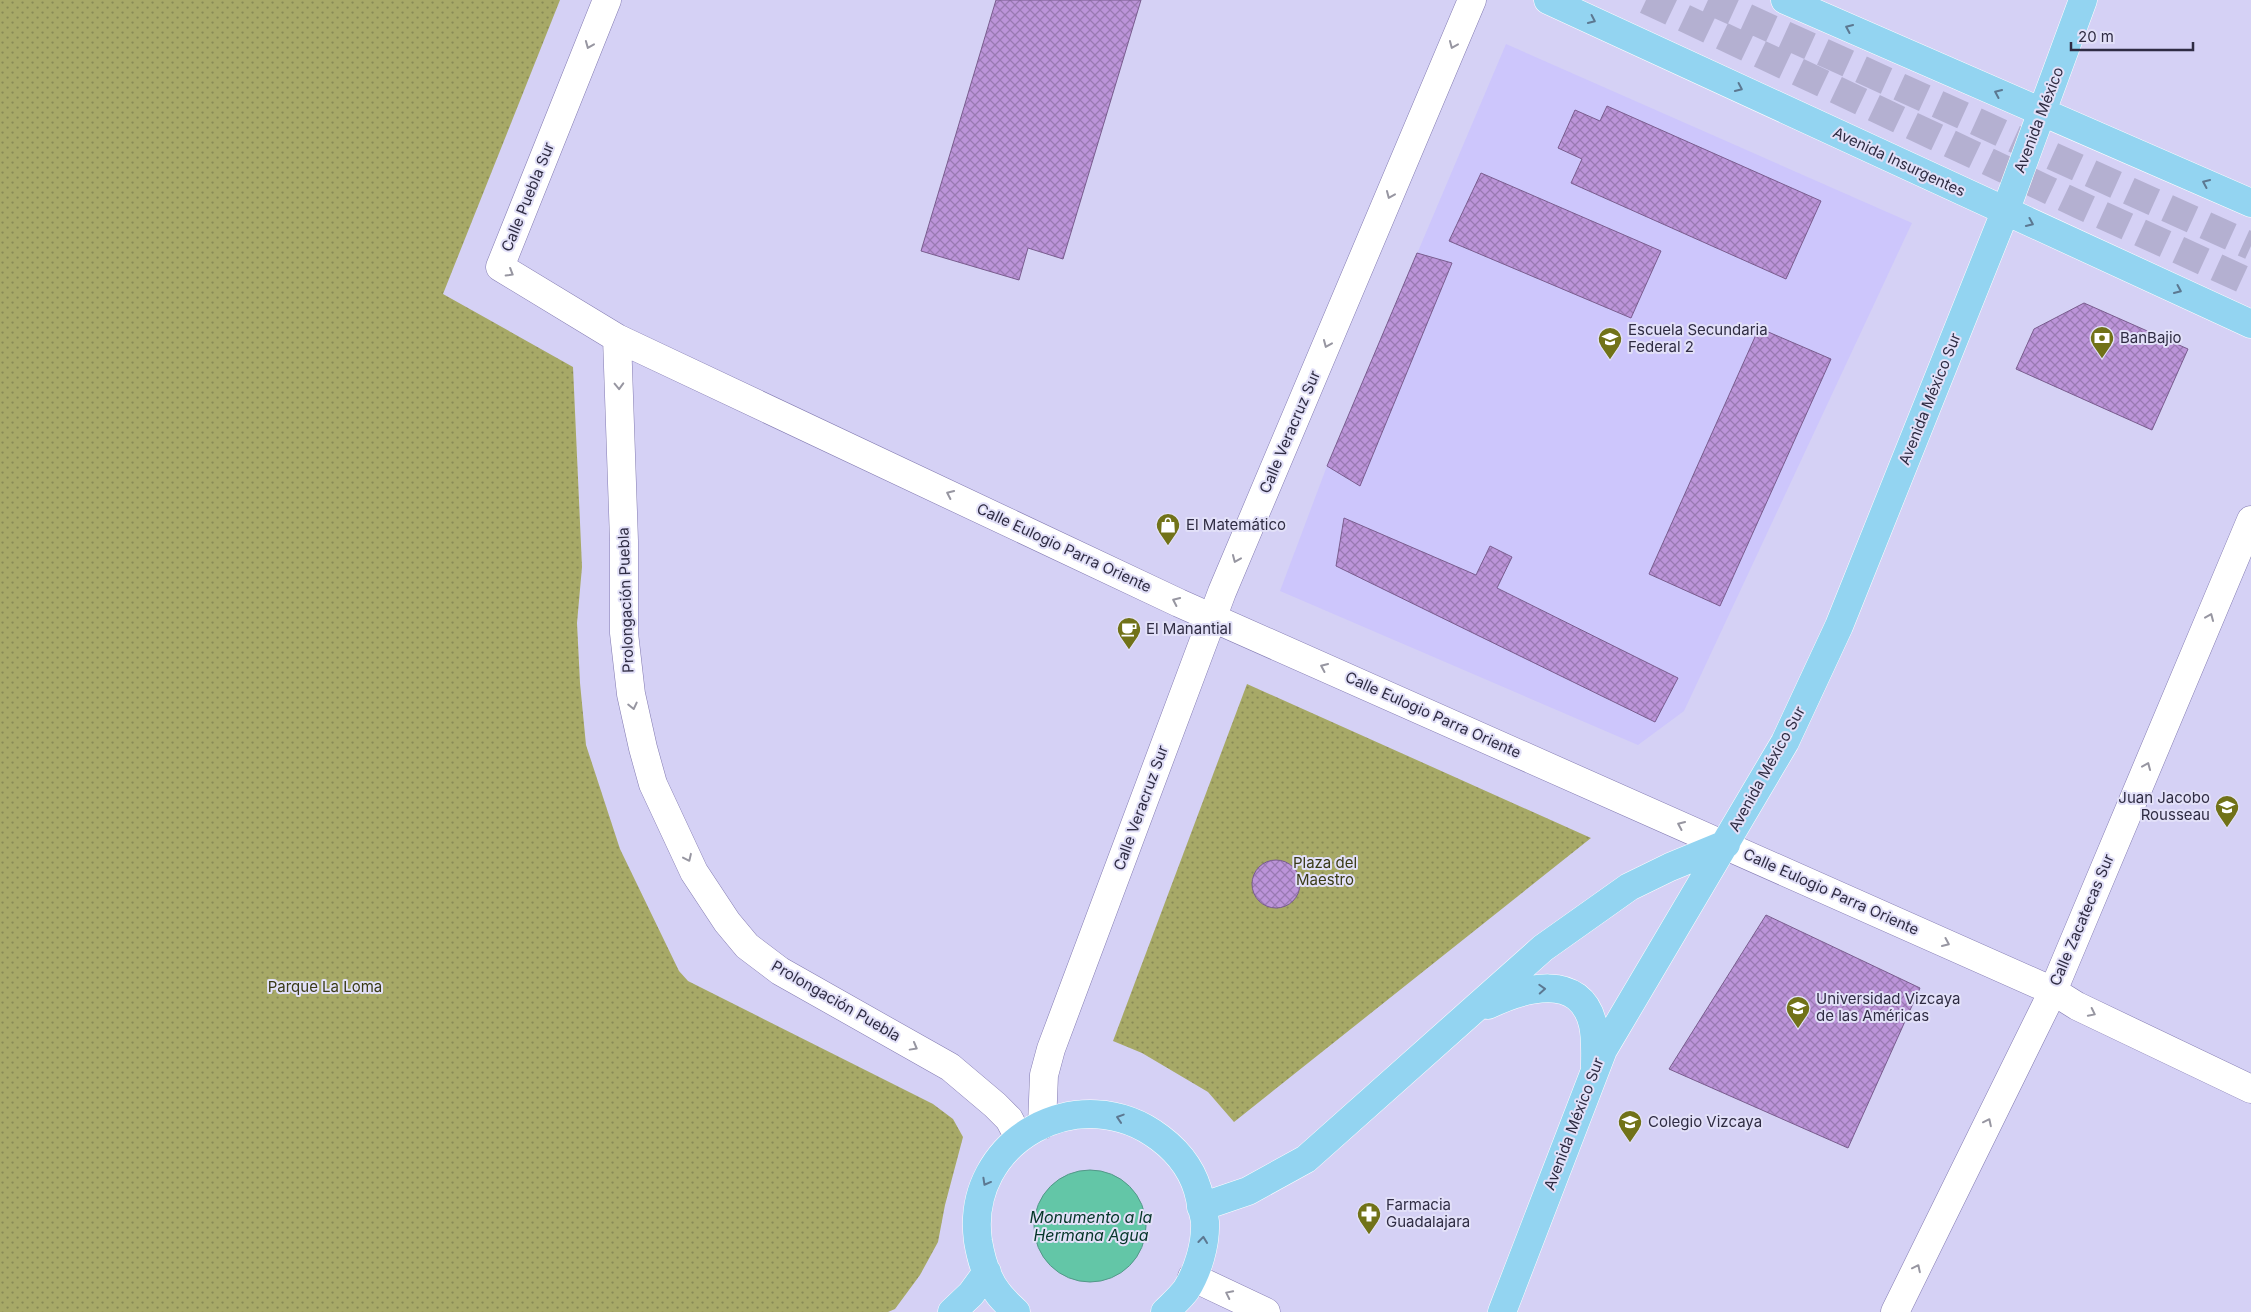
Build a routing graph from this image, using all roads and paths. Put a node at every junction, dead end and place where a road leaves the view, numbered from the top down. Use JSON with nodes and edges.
{"nodes":[{"id":1,"x":607,"y":0,"type":"edge"},
{"id":2,"x":1472,"y":0,"type":"edge"},
{"id":3,"x":1548,"y":0,"type":"edge"},
{"id":4,"x":1785,"y":0,"type":"edge"},
{"id":5,"x":2083,"y":0,"type":"edge"},
{"id":6,"x":2043,"y":113,"type":"junction"},
{"id":7,"x":2251,"y":202,"type":"edge"},
{"id":8,"x":2004,"y":212,"type":"junction"},
{"id":9,"x":2251,"y":324,"type":"edge"},
{"id":10,"x":617,"y":338,"type":"junction"},
{"id":11,"x":2251,"y":520,"type":"edge"},
{"id":12,"x":1212,"y":617,"type":"junction"},
{"id":13,"x":1726,"y":844,"type":"junction"},
{"id":14,"x":2053,"y":991,"type":"junction"},
{"id":15,"x":1464,"y":1017,"type":"junction"},
{"id":16,"x":1595,"y":1067,"type":"junction"},
{"id":17,"x":2251,"y":1090,"type":"edge"},
{"id":18,"x":1031,"y":1132,"type":"junction"},
{"id":19,"x":1202,"y":1207,"type":"junction"},
{"id":20,"x":986,"y":1272,"type":"junction"},
{"id":21,"x":1192,"y":1277,"type":"junction"},
{"id":22,"x":952,"y":1312,"type":"edge"},
{"id":23,"x":1015,"y":1312,"type":"edge"},
{"id":24,"x":1165,"y":1312,"type":"edge"},
{"id":25,"x":1266,"y":1312,"type":"edge"},
{"id":26,"x":1502,"y":1312,"type":"edge"},
{"id":27,"x":1895,"y":1312,"type":"edge"}],
"edges":[{"from":1,"to":10,"type":"street","name":"Calle Puebla Sur","one_way":true},
{"from":2,"to":12,"type":"street","name":"Calle Veracruz Sur","one_way":true},
{"from":3,"to":8,"type":"main road","name":"Avenida Insurgentes","one_way":true},
{"from":6,"to":4,"type":"main road","one_way":true},
{"from":5,"to":6,"type":"main road","name":"Avenida México"},
{"from":7,"to":6,"type":"main road","one_way":true},
{"from":6,"to":8,"type":"main road","name":"Avenida México"},
{"from":8,"to":9,"type":"main road","name":"Avenida Insurgentes","one_way":true},
{"from":8,"to":13,"type":"main road","name":"Avenida México Sur"},
{"from":12,"to":10,"type":"street","name":"Calle Eulogio Parra Oriente","one_way":true},
{"from":10,"to":18,"type":"street","name":"Prolongación Puebla","one_way":true},
{"from":14,"to":11,"type":"street","name":"Calle Zacatecas Sur","one_way":true},
{"from":13,"to":12,"type":"street","name":"Calle Eulogio Parra Oriente","one_way":true},
{"from":12,"to":18,"type":"street","name":"Calle Veracruz Sur"},
{"from":13,"to":14,"type":"street","name":"Calle Eulogio Parra Oriente","one_way":true},
{"from":13,"to":15,"type":"main road"},
{"from":13,"to":16,"type":"main road","name":"Avenida México Sur"},
{"from":14,"to":17,"type":"street","name":"Calle Eulogio Parra Oriente","one_way":true},
{"from":27,"to":14,"type":"street","name":"Calle Zacatecas Sur","one_way":true},
{"from":15,"to":16,"type":"main road","one_way":true},
{"from":15,"to":19,"type":"main road"},
{"from":16,"to":26,"type":"main road","name":"Avenida México Sur"},
{"from":19,"to":18,"type":"main road","one_way":true},
{"from":18,"to":20,"type":"main road","one_way":true},
{"from":21,"to":19,"type":"main road","one_way":true},
{"from":20,"to":22,"type":"main road"},
{"from":20,"to":23,"type":"main road"},
{"from":21,"to":24,"type":"main road"},
{"from":25,"to":21,"type":"street","one_way":true}]}
